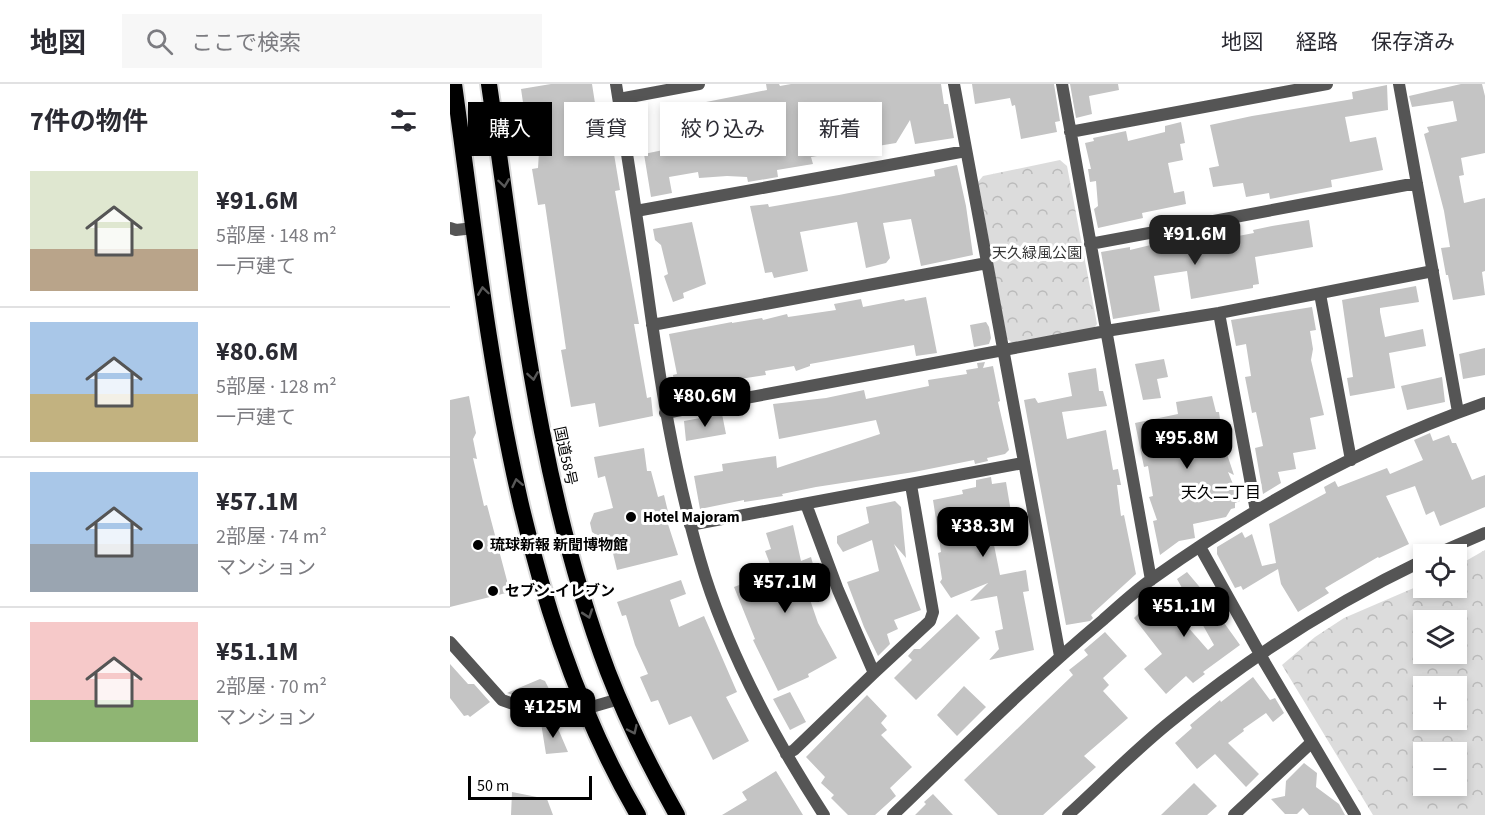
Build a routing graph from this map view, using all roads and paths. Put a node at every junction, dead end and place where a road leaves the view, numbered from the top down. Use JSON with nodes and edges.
{"nodes":[{"id":1,"x":454,"y":84,"type":"edge"},
{"id":2,"x":489,"y":84,"type":"edge"},
{"id":3,"x":616,"y":84,"type":"edge"},
{"id":4,"x":699,"y":84,"type":"edge"},
{"id":5,"x":954,"y":84,"type":"edge"},
{"id":6,"x":1062,"y":84,"type":"edge"},
{"id":7,"x":1328,"y":84,"type":"edge"},
{"id":8,"x":1399,"y":84,"type":"edge"},
{"id":9,"x":619,"y":99,"type":"junction"},
{"id":10,"x":1070,"y":132,"type":"junction"},
{"id":11,"x":966,"y":151,"type":"junction"},
{"id":12,"x":1417,"y":183,"type":"junction"},
{"id":13,"x":636,"y":211,"type":"junction"},
{"id":14,"x":450,"y":228,"type":"edge"},
{"id":15,"x":474,"y":228,"type":"junction"},
{"id":16,"x":1090,"y":244,"type":"junction"},
{"id":17,"x":987,"y":263,"type":"junction"},
{"id":18,"x":1433,"y":271,"type":"junction"},
{"id":19,"x":1320,"y":294,"type":"junction"},
{"id":20,"x":1220,"y":313,"type":"junction"},
{"id":21,"x":652,"y":325,"type":"junction"},
{"id":22,"x":1106,"y":331,"type":"junction"},
{"id":23,"x":1003,"y":351,"type":"junction"},
{"id":24,"x":1485,"y":403,"type":"edge"},
{"id":25,"x":1458,"y":412,"type":"junction"},
{"id":26,"x":665,"y":413,"type":"junction"},
{"id":27,"x":1351,"y":460,"type":"junction"},
{"id":28,"x":1023,"y":463,"type":"junction"},
{"id":29,"x":911,"y":485,"type":"junction"},
{"id":30,"x":806,"y":504,"type":"junction"},
{"id":31,"x":1256,"y":511,"type":"junction"},
{"id":32,"x":690,"y":525,"type":"junction"},
{"id":33,"x":1485,"y":533,"type":"edge"},
{"id":34,"x":1460,"y":544,"type":"edge"},
{"id":35,"x":1200,"y":547,"type":"junction"},
{"id":36,"x":1413,"y":566,"type":"edge"},
{"id":37,"x":1151,"y":580,"type":"junction"},
{"id":38,"x":450,"y":642,"type":"edge"},
{"id":39,"x":1260,"y":654,"type":"junction"},
{"id":40,"x":1060,"y":656,"type":"junction"},
{"id":41,"x":874,"y":673,"type":"junction"},
{"id":42,"x":619,"y":699,"type":"junction"},
{"id":43,"x":586,"y":710,"type":"junction"},
{"id":44,"x":1312,"y":742,"type":"junction"},
{"id":45,"x":786,"y":754,"type":"junction"},
{"id":46,"x":638,"y":815,"type":"edge"},
{"id":47,"x":677,"y":815,"type":"edge"},
{"id":48,"x":824,"y":815,"type":"edge"},
{"id":49,"x":893,"y":815,"type":"edge"},
{"id":50,"x":1068,"y":815,"type":"edge"},
{"id":51,"x":1234,"y":815,"type":"edge"},
{"id":52,"x":1355,"y":815,"type":"edge"}],
"edges":[{"from":1,"to":15,"type":"highway"},
{"from":2,"to":42,"type":"highway","name":"国道58号","one_way":true},
{"from":3,"to":9,"type":"street"},
{"from":4,"to":9,"type":"street"},
{"from":5,"to":11,"type":"street"},
{"from":6,"to":10,"type":"street"},
{"from":7,"to":10,"type":"street"},
{"from":8,"to":12,"type":"street"},
{"from":9,"to":13,"type":"street"},
{"from":10,"to":16,"type":"street"},
{"from":11,"to":13,"type":"street"},
{"from":11,"to":17,"type":"street"},
{"from":12,"to":16,"type":"street"},
{"from":12,"to":18,"type":"street"},
{"from":13,"to":21,"type":"street"},
{"from":14,"to":15,"type":"street"},
{"from":43,"to":15,"type":"highway","one_way":true},
{"from":16,"to":22,"type":"street"},
{"from":17,"to":21,"type":"street"},
{"from":17,"to":23,"type":"street"},
{"from":18,"to":19,"type":"street"},
{"from":18,"to":25,"type":"street"},
{"from":19,"to":20,"type":"street"},
{"from":19,"to":27,"type":"street"},
{"from":20,"to":22,"type":"street"},
{"from":20,"to":31,"type":"street"},
{"from":21,"to":26,"type":"street"},
{"from":22,"to":23,"type":"street"},
{"from":22,"to":37,"type":"street"},
{"from":23,"to":26,"type":"street"},
{"from":23,"to":28,"type":"street"},
{"from":24,"to":25,"type":"street"},
{"from":25,"to":27,"type":"street"},
{"from":26,"to":32,"type":"street"},
{"from":27,"to":31,"type":"street"},
{"from":28,"to":29,"type":"street"},
{"from":28,"to":40,"type":"street"},
{"from":29,"to":30,"type":"street"},
{"from":29,"to":41,"type":"street"},
{"from":30,"to":32,"type":"street"},
{"from":30,"to":41,"type":"street"},
{"from":31,"to":35,"type":"street"},
{"from":32,"to":45,"type":"street"},
{"from":33,"to":34,"type":"street"},
{"from":35,"to":37,"type":"street"},
{"from":35,"to":39,"type":"street"},
{"from":36,"to":39,"type":"street"},
{"from":37,"to":40,"type":"street"},
{"from":38,"to":43,"type":"street"},
{"from":39,"to":44,"type":"street"},
{"from":39,"to":50,"type":"street"},
{"from":40,"to":49,"type":"street"},
{"from":41,"to":45,"type":"street"},
{"from":42,"to":43,"type":"street"},
{"from":42,"to":47,"type":"highway","name":"国道58号","one_way":true},
{"from":43,"to":46,"type":"highway"},
{"from":44,"to":51,"type":"street"},
{"from":44,"to":52,"type":"street"},
{"from":45,"to":48,"type":"street"}]}
